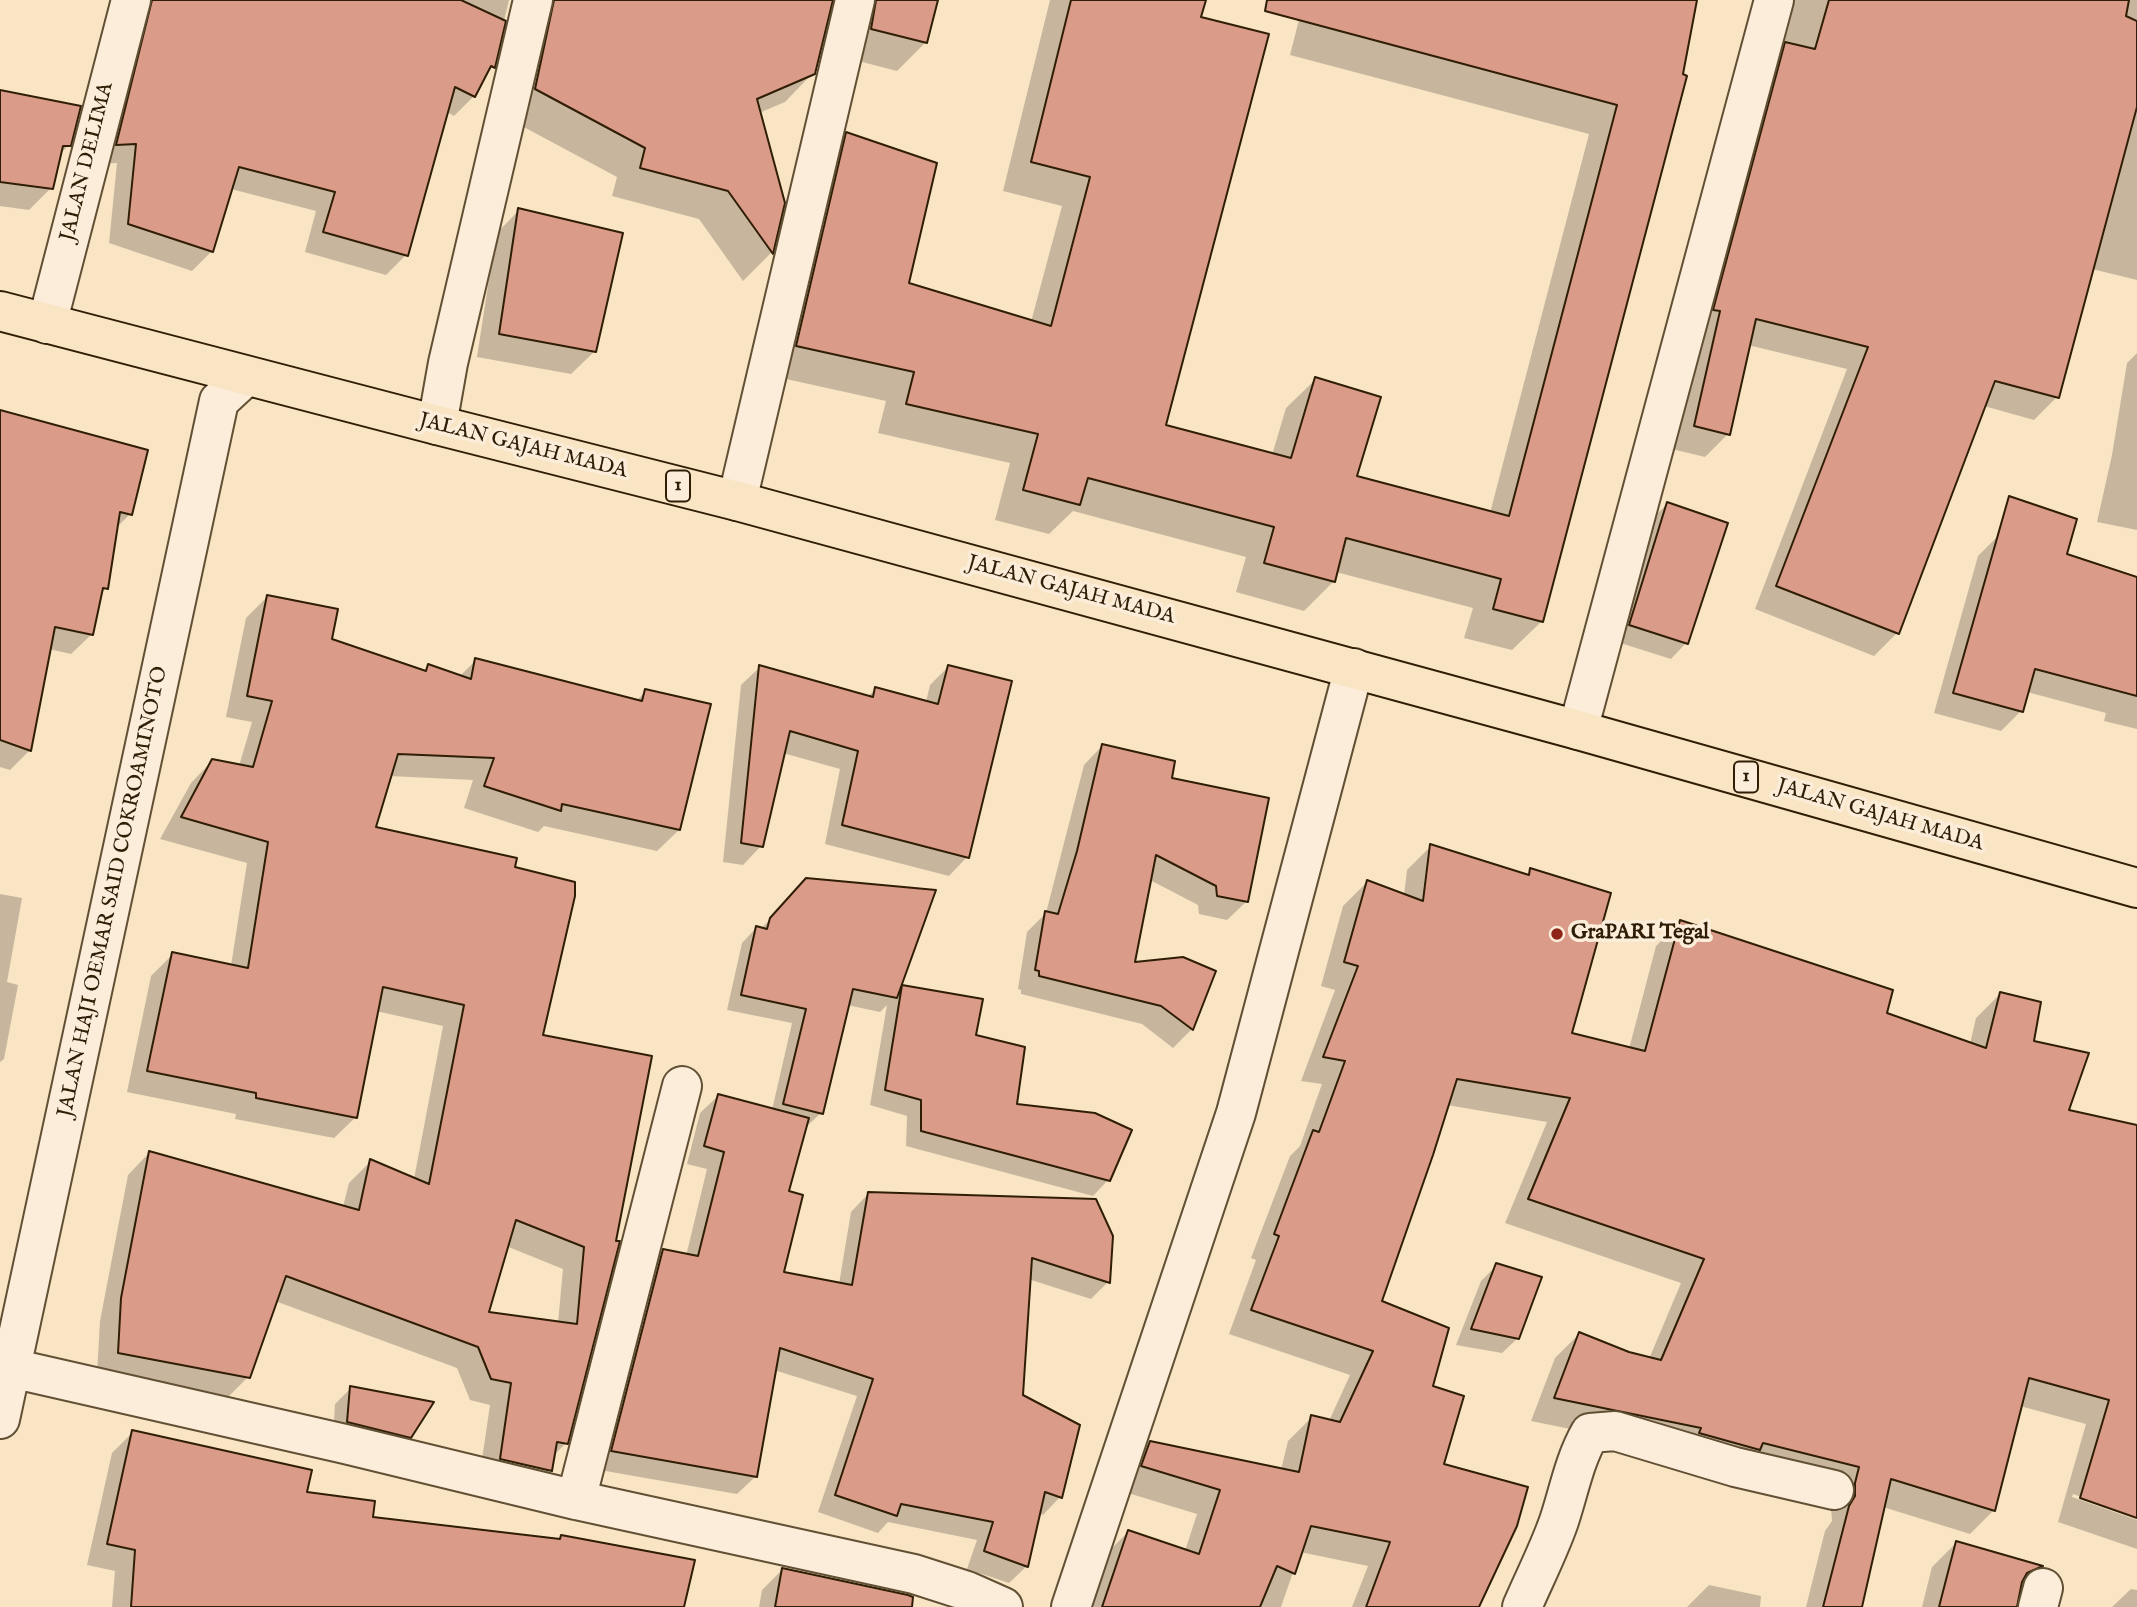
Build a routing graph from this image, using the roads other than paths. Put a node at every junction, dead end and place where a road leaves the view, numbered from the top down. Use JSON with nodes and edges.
{"nodes":[{"id":1,"x":131,"y":0,"type":"edge"},
{"id":2,"x":533,"y":0,"type":"edge"},
{"id":3,"x":855,"y":0,"type":"edge"},
{"id":4,"x":1774,"y":0,"type":"edge"},
{"id":5,"x":0,"y":311,"type":"edge"},
{"id":6,"x":47,"y":324,"type":"junction"},
{"id":7,"x":246,"y":376,"type":"junction"},
{"id":8,"x":437,"y":425,"type":"junction"},
{"id":9,"x":737,"y":501,"type":"junction"},
{"id":10,"x":1354,"y":668,"type":"junction"},
{"id":11,"x":1578,"y":730,"type":"junction"},
{"id":12,"x":2137,"y":888,"type":"edge"},
{"id":13,"x":682,"y":1086,"type":"dead end"},
{"id":14,"x":11,"y":1368,"type":"junction"},
{"id":15,"x":1,"y":1413,"type":"edge"},
{"id":16,"x":1834,"y":1490,"type":"dead end"},
{"id":17,"x":576,"y":1500,"type":"junction"},
{"id":18,"x":1003,"y":1607,"type":"edge"},
{"id":19,"x":1071,"y":1607,"type":"edge"},
{"id":20,"x":1522,"y":1607,"type":"edge"}],
"edges":[{"from":1,"to":6,"type":"street","name":"JALAN DELIMA"},
{"from":2,"to":8,"type":"street"},
{"from":3,"to":9,"type":"street"},
{"from":4,"to":11,"type":"street"},
{"from":5,"to":6,"type":"highway","name":"JALAN GAJAH MADA","number":"1"},
{"from":6,"to":7,"type":"highway","name":"JALAN GAJAH MADA","number":"1"},
{"from":7,"to":8,"type":"highway","name":"JALAN GAJAH MADA","number":"1"},
{"from":7,"to":14,"type":"street","name":"JALAN HAJI OEMAR SAID COKROAMINOTO"},
{"from":8,"to":9,"type":"highway","name":"JALAN GAJAH MADA","number":"1"},
{"from":9,"to":10,"type":"highway","name":"JALAN GAJAH MADA","number":"1"},
{"from":10,"to":11,"type":"highway","name":"JALAN GAJAH MADA","number":"1"},
{"from":10,"to":19,"type":"street"},
{"from":11,"to":12,"type":"highway","name":"JALAN GAJAH MADA","number":"1"},
{"from":13,"to":17,"type":"street"},
{"from":14,"to":15,"type":"street","name":"JALAN HAJI OEMAR SAID COKROAMINOTO"},
{"from":14,"to":17,"type":"street"},
{"from":16,"to":20,"type":"street"},
{"from":17,"to":18,"type":"street"}]}
